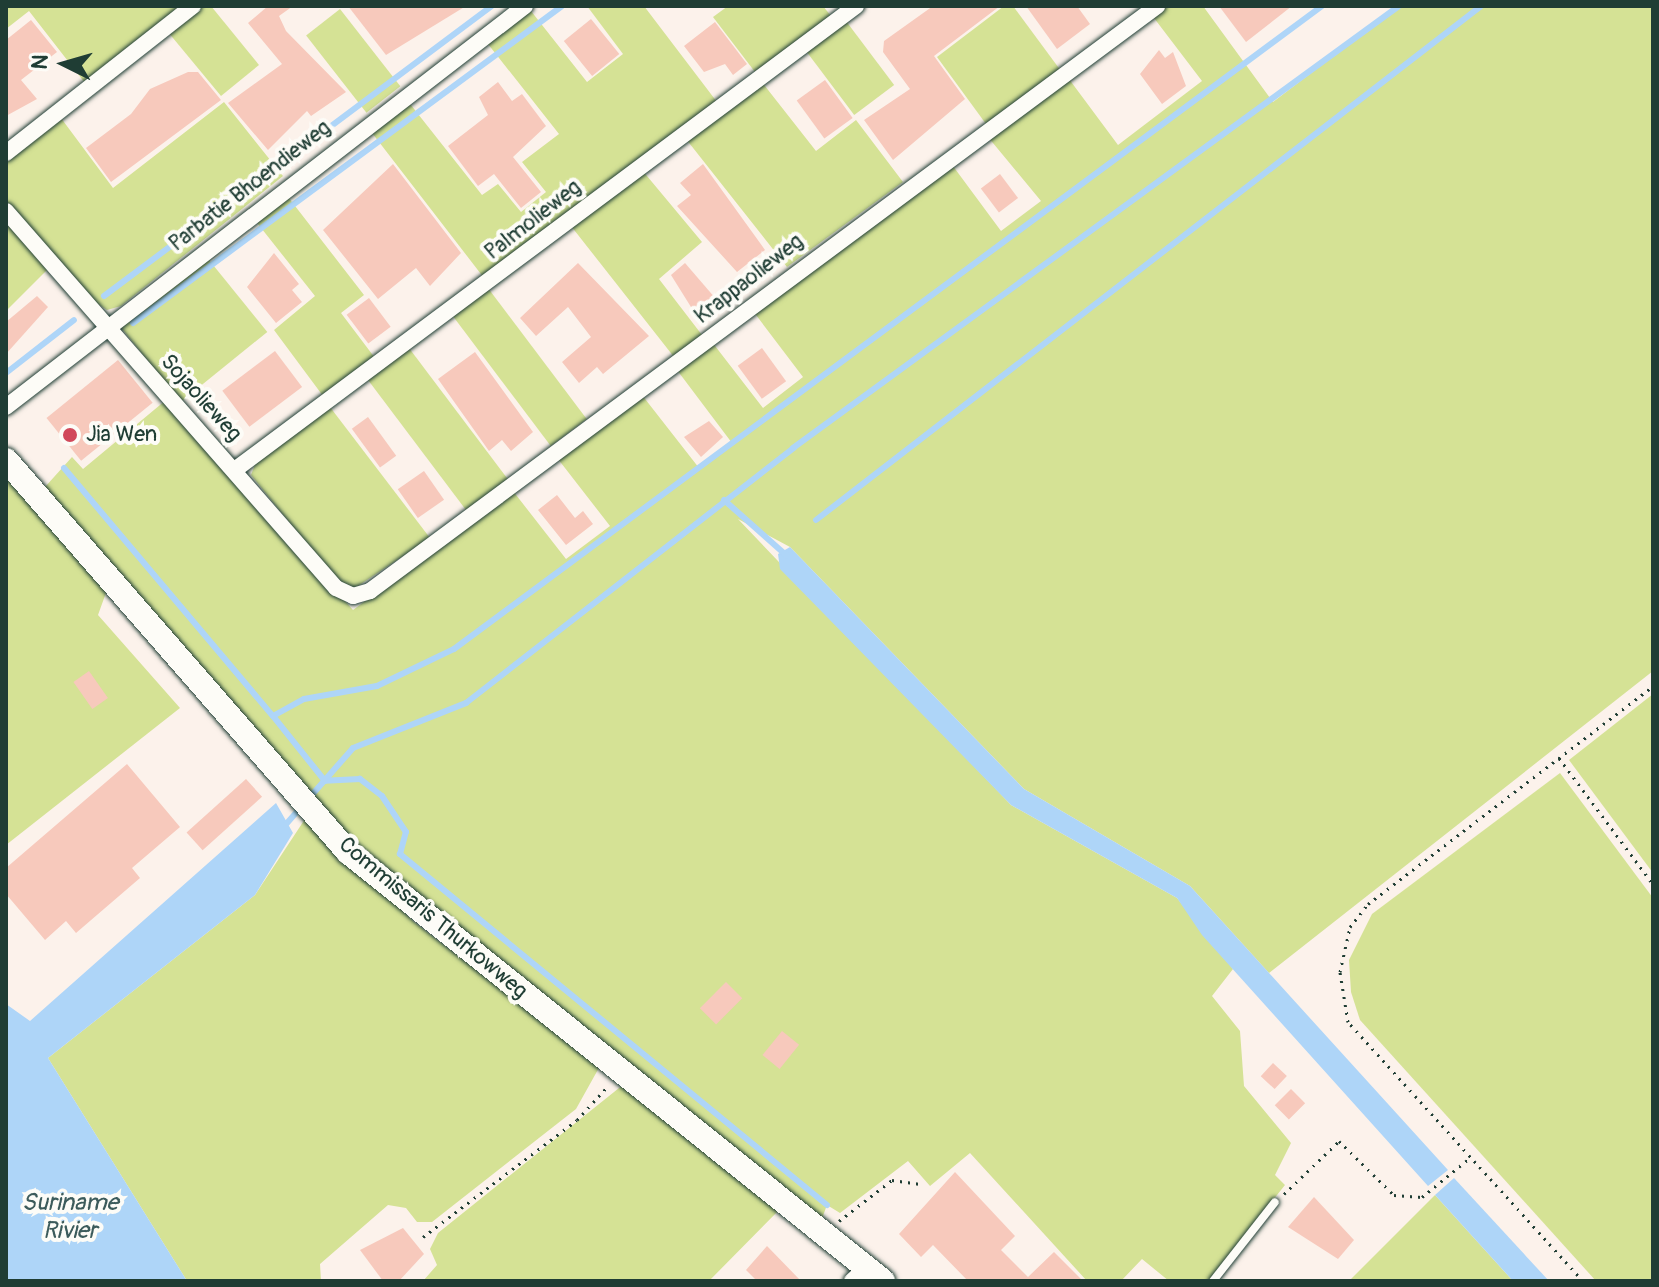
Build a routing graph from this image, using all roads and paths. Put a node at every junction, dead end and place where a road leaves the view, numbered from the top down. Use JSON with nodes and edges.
{"nodes":[{"id":1,"x":193,"y":6,"type":"edge"},
{"id":2,"x":525,"y":6,"type":"edge"},
{"id":3,"x":856,"y":6,"type":"edge"},
{"id":4,"x":1157,"y":6,"type":"edge"},
{"id":5,"x":6,"y":153,"type":"edge"},
{"id":6,"x":6,"y":211,"type":"edge"},
{"id":7,"x":107,"y":325,"type":"junction"},
{"id":8,"x":6,"y":407,"type":"edge"},
{"id":9,"x":6,"y":460,"type":"edge"},
{"id":10,"x":236,"y":469,"type":"junction"},
{"id":11,"x":370,"y":591,"type":"joint"},
{"id":12,"x":1653,"y":686,"type":"edge"},
{"id":13,"x":1559,"y":758,"type":"junction"},
{"id":14,"x":1653,"y":884,"type":"edge"},
{"id":15,"x":620,"y":1073,"type":"junction"},
{"id":16,"x":1471,"y":1157,"type":"junction"},
{"id":17,"x":919,"y":1184,"type":"dead end"},
{"id":18,"x":1275,"y":1202,"type":"joint"},
{"id":19,"x":825,"y":1235,"type":"junction"},
{"id":20,"x":423,"y":1237,"type":"dead end"},
{"id":21,"x":867,"y":1277,"type":"edge"},
{"id":22,"x":1213,"y":1281,"type":"edge"},
{"id":23,"x":1583,"y":1281,"type":"edge"}],
"edges":[{"from":1,"to":5,"type":"street"},
{"from":2,"to":7,"type":"street","name":"Parbatie Bhoendieweg"},
{"from":3,"to":10,"type":"street","name":"Palmolieweg"},
{"from":4,"to":11,"type":"street","name":"Krappaolieweg"},
{"from":6,"to":7,"type":"street","name":"Sojaolieweg"},
{"from":7,"to":8,"type":"street","name":"Parbatie Bhoendieweg"},
{"from":7,"to":10,"type":"street","name":"Sojaolieweg"},
{"from":9,"to":15,"type":"main road","name":"Commissaris Thurkowweg"},
{"from":10,"to":11,"type":"street","name":"Sojaolieweg"},
{"from":12,"to":13,"type":"path"},
{"from":13,"to":14,"type":"path"},
{"from":13,"to":16,"type":"path"},
{"from":15,"to":19,"type":"main road","name":"Commissaris Thurkowweg"},
{"from":15,"to":20,"type":"path"},
{"from":16,"to":18,"type":"path"},
{"from":16,"to":23,"type":"path"},
{"from":17,"to":19,"type":"path"},
{"from":18,"to":22,"type":"lane"},
{"from":19,"to":21,"type":"main road","name":"Commissaris Thurkowweg"}]}
